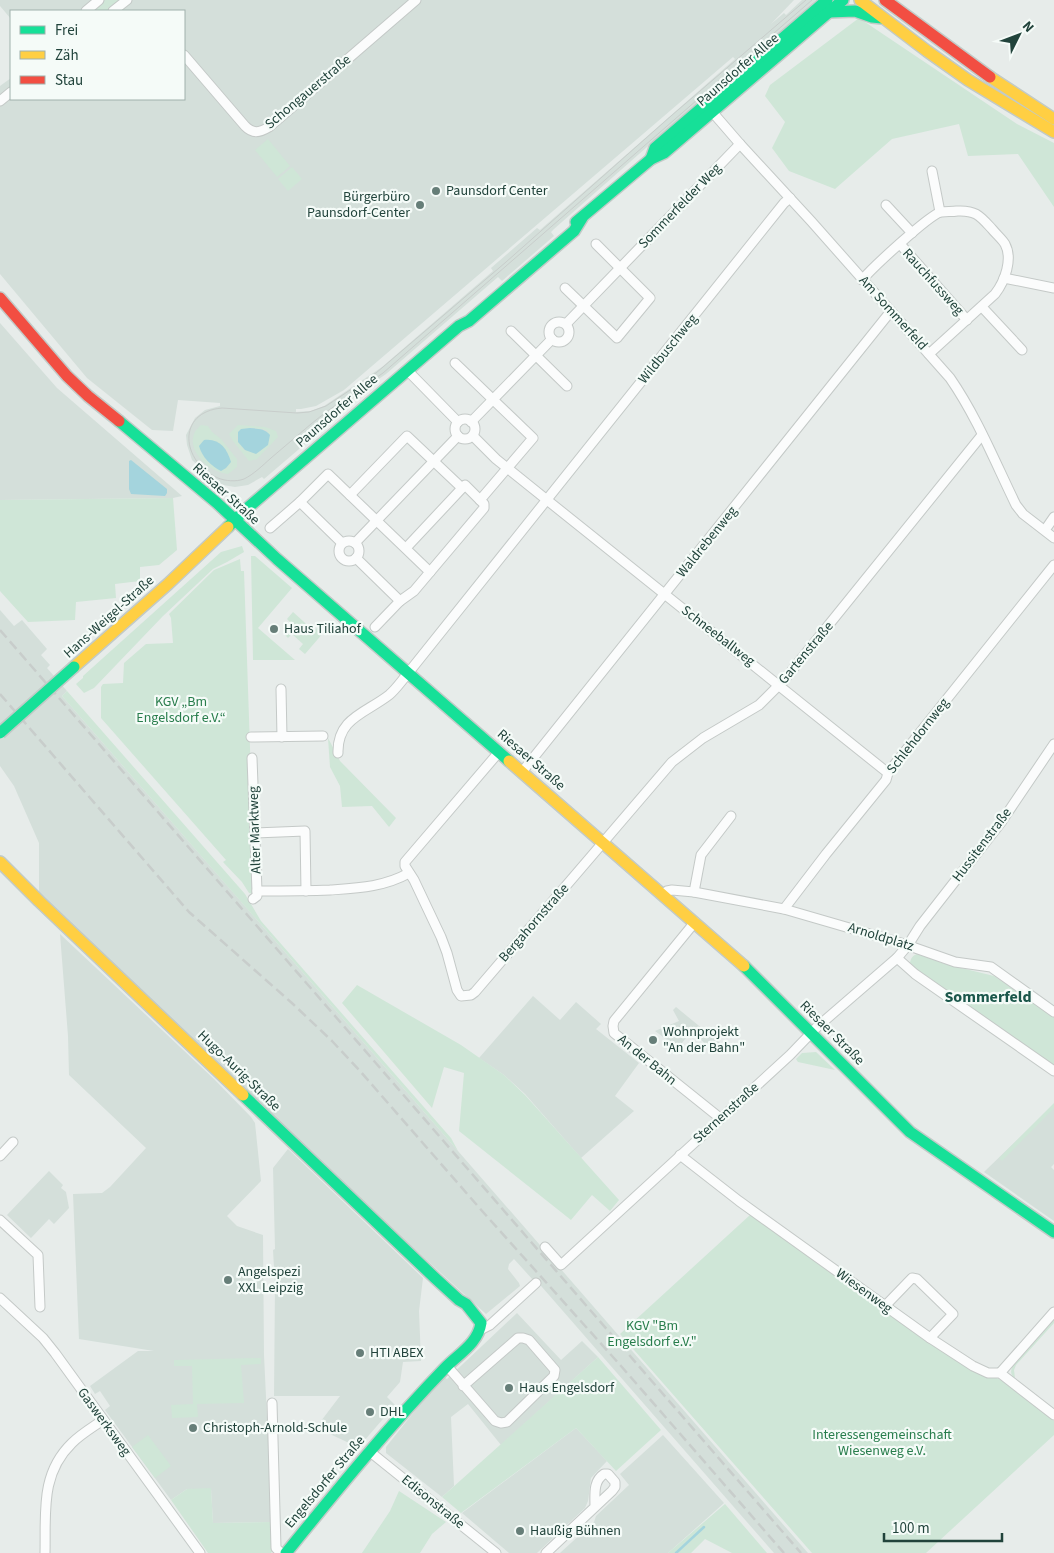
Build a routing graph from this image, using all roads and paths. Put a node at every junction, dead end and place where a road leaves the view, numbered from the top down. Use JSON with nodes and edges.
{"nodes":[{"id":1,"x":99,"y":0,"type":"edge"},
{"id":2,"x":126,"y":0,"type":"edge"},
{"id":3,"x":416,"y":0,"type":"edge"},
{"id":4,"x":813,"y":0,"type":"edge"},
{"id":5,"x":827,"y":0,"type":"edge"},
{"id":6,"x":843,"y":0,"type":"edge"},
{"id":7,"x":860,"y":0,"type":"edge"},
{"id":8,"x":885,"y":0,"type":"edge"},
{"id":9,"x":87,"y":10,"type":"edge"},
{"id":10,"x":114,"y":10,"type":"edge"},
{"id":11,"x":829,"y":12,"type":"junction"},
{"id":12,"x":882,"y":18,"type":"junction"},
{"id":13,"x":789,"y":32,"type":"junction"},
{"id":14,"x":185,"y":56,"type":"edge"},
{"id":15,"x":10,"y":93,"type":"edge"},
{"id":16,"x":0,"y":101,"type":"edge"},
{"id":17,"x":709,"y":108,"type":"junction"},
{"id":18,"x":1054,"y":119,"type":"edge"},
{"id":19,"x":1054,"y":132,"type":"edge"},
{"id":20,"x":740,"y":144,"type":"junction"},
{"id":21,"x":932,"y":171,"type":"dead end"},
{"id":22,"x":790,"y":198,"type":"junction"},
{"id":23,"x":886,"y":205,"type":"dead end"},
{"id":24,"x":940,"y":212,"type":"junction"},
{"id":25,"x":912,"y":233,"type":"junction"},
{"id":26,"x":596,"y":244,"type":"dead end"},
{"id":27,"x":900,"y":244,"type":"junction"},
{"id":28,"x":620,"y":268,"type":"junction"},
{"id":29,"x":1004,"y":278,"type":"junction"},
{"id":30,"x":862,"y":280,"type":"junction"},
{"id":31,"x":565,"y":288,"type":"dead end"},
{"id":32,"x":1054,"y":288,"type":"edge"},
{"id":33,"x":0,"y":298,"type":"edge"},
{"id":34,"x":583,"y":306,"type":"junction"},
{"id":35,"x":982,"y":307,"type":"junction"},
{"id":36,"x":891,"y":311,"type":"junction"},
{"id":37,"x":967,"y":320,"type":"junction"},
{"id":38,"x":566,"y":324,"type":"junction"},
{"id":39,"x":511,"y":331,"type":"dead end"},
{"id":40,"x":552,"y":339,"type":"junction"},
{"id":41,"x":1022,"y":350,"type":"dead end"},
{"id":42,"x":929,"y":354,"type":"junction"},
{"id":43,"x":536,"y":355,"type":"junction"},
{"id":44,"x":455,"y":363,"type":"dead end"},
{"id":45,"x":407,"y":370,"type":"junction"},
{"id":46,"x":567,"y":386,"type":"dead end"},
{"id":47,"x":494,"y":399,"type":"junction"},
{"id":48,"x":458,"y":422,"type":"junction"},
{"id":49,"x":472,"y":422,"type":"junction"},
{"id":50,"x":982,"y":435,"type":"junction"},
{"id":51,"x":458,"y":436,"type":"junction"},
{"id":52,"x":473,"y":436,"type":"junction"},
{"id":53,"x":434,"y":462,"type":"junction"},
{"id":54,"x":507,"y":467,"type":"junction"},
{"id":55,"x":462,"y":488,"type":"junction"},
{"id":56,"x":350,"y":494,"type":"junction"},
{"id":57,"x":480,"y":500,"type":"junction"},
{"id":58,"x":547,"y":500,"type":"junction"},
{"id":59,"x":300,"y":502,"type":"junction"},
{"id":60,"x":1054,"y":517,"type":"edge"},
{"id":61,"x":235,"y":520,"type":"junction"},
{"id":62,"x":377,"y":521,"type":"junction"},
{"id":63,"x":270,"y":528,"type":"dead end"},
{"id":64,"x":1044,"y":530,"type":"junction"},
{"id":65,"x":1054,"y":538,"type":"edge"},
{"id":66,"x":342,"y":543,"type":"junction"},
{"id":67,"x":355,"y":543,"type":"junction"},
{"id":68,"x":406,"y":548,"type":"junction"},
{"id":69,"x":356,"y":558,"type":"junction"},
{"id":70,"x":1054,"y":565,"type":"edge"},
{"id":71,"x":430,"y":572,"type":"junction"},
{"id":72,"x":665,"y":594,"type":"junction"},
{"id":73,"x":400,"y":601,"type":"junction"},
{"id":74,"x":375,"y":627,"type":"dead end"},
{"id":75,"x":408,"y":673,"type":"junction"},
{"id":76,"x":779,"y":685,"type":"junction"},
{"id":77,"x":282,"y":689,"type":"dead end"},
{"id":78,"x":0,"y":733,"type":"edge"},
{"id":79,"x":323,"y":736,"type":"dead end"},
{"id":80,"x":251,"y":737,"type":"dead end"},
{"id":81,"x":282,"y":737,"type":"junction"},
{"id":82,"x":1054,"y":744,"type":"edge"},
{"id":83,"x":498,"y":752,"type":"junction"},
{"id":84,"x":338,"y":753,"type":"dead end"},
{"id":85,"x":252,"y":758,"type":"dead end"},
{"id":86,"x":522,"y":772,"type":"junction"},
{"id":87,"x":888,"y":773,"type":"junction"},
{"id":88,"x":731,"y":816,"type":"dead end"},
{"id":89,"x":255,"y":833,"type":"junction"},
{"id":90,"x":603,"y":842,"type":"junction"},
{"id":91,"x":0,"y":862,"type":"edge"},
{"id":92,"x":409,"y":873,"type":"junction"},
{"id":93,"x":306,"y":891,"type":"junction"},
{"id":94,"x":694,"y":892,"type":"junction"},
{"id":95,"x":663,"y":894,"type":"junction"},
{"id":96,"x":784,"y":909,"type":"junction"},
{"id":97,"x":696,"y":922,"type":"junction"},
{"id":98,"x":908,"y":945,"type":"junction"},
{"id":99,"x":898,"y":958,"type":"junction"},
{"id":100,"x":1054,"y":1012,"type":"edge"},
{"id":101,"x":811,"y":1034,"type":"junction"},
{"id":102,"x":1054,"y":1071,"type":"edge"},
{"id":103,"x":720,"y":1118,"type":"junction"},
{"id":104,"x":13,"y":1142,"type":"dead end"},
{"id":105,"x":680,"y":1155,"type":"junction"},
{"id":106,"x":0,"y":1156,"type":"edge"},
{"id":107,"x":0,"y":1220,"type":"edge"},
{"id":108,"x":1054,"y":1232,"type":"edge"},
{"id":109,"x":545,"y":1247,"type":"dead end"},
{"id":110,"x":536,"y":1283,"type":"dead end"},
{"id":111,"x":0,"y":1298,"type":"edge"},
{"id":112,"x":885,"y":1306,"type":"junction"},
{"id":113,"x":40,"y":1307,"type":"dead end"},
{"id":114,"x":1054,"y":1312,"type":"edge"},
{"id":115,"x":480,"y":1330,"type":"junction"},
{"id":116,"x":930,"y":1338,"type":"junction"},
{"id":117,"x":447,"y":1366,"type":"junction"},
{"id":118,"x":1000,"y":1373,"type":"junction"},
{"id":119,"x":463,"y":1386,"type":"junction"},
{"id":120,"x":272,"y":1403,"type":"dead end"},
{"id":121,"x":1054,"y":1415,"type":"edge"},
{"id":122,"x":103,"y":1420,"type":"junction"},
{"id":123,"x":369,"y":1451,"type":"junction"},
{"id":124,"x":595,"y":1507,"type":"dead end"},
{"id":125,"x":46,"y":1553,"type":"edge"},
{"id":126,"x":200,"y":1553,"type":"edge"},
{"id":127,"x":281,"y":1553,"type":"edge"},
{"id":128,"x":286,"y":1553,"type":"edge"},
{"id":129,"x":496,"y":1553,"type":"edge"},
{"id":130,"x":546,"y":1553,"type":"edge"}],
"edges":[{"from":1,"to":9,"type":"street"},
{"from":2,"to":10,"type":"street"},
{"from":3,"to":14,"type":"street","name":"Schongauerstraße"},
{"from":4,"to":13,"type":"main road"},
{"from":5,"to":13,"type":"main road","name":"Paunsdorfer Allee"},
{"from":6,"to":11,"type":"main road","name":"Paunsdorfer Allee"},
{"from":7,"to":12,"type":"main road"},
{"from":8,"to":18,"type":"main road"},
{"from":11,"to":12,"type":"main road"},
{"from":11,"to":17,"type":"main road","name":"Paunsdorfer Allee"},
{"from":12,"to":19,"type":"main road"},
{"from":13,"to":17,"type":"main road","name":"Paunsdorfer Allee"},
{"from":15,"to":16,"type":"street"},
{"from":17,"to":20,"type":"street","name":"Am Sommerfeld"},
{"from":17,"to":45,"type":"main road","name":"Paunsdorfer Allee"},
{"from":20,"to":22,"type":"street","name":"Am Sommerfeld"},
{"from":20,"to":28,"type":"street","name":"Sommerfelder Weg"},
{"from":21,"to":24,"type":"street"},
{"from":22,"to":30,"type":"street","name":"Am Sommerfeld"},
{"from":22,"to":58,"type":"street","name":"Wildbuschweg"},
{"from":23,"to":25,"type":"street"},
{"from":24,"to":25,"type":"street"},
{"from":24,"to":29,"type":"street"},
{"from":25,"to":27,"type":"street"},
{"from":26,"to":28,"type":"street"},
{"from":27,"to":30,"type":"street"},
{"from":27,"to":37,"type":"street","name":"Rauchfussweg"},
{"from":28,"to":34,"type":"street","name":"Sommerfelder Weg"},
{"from":28,"to":34,"type":"street"},
{"from":29,"to":32,"type":"street"},
{"from":29,"to":35,"type":"street"},
{"from":30,"to":36,"type":"street","name":"Am Sommerfeld"},
{"from":31,"to":34,"type":"street"},
{"from":33,"to":61,"type":"main road","name":"Riesaer Straße"},
{"from":34,"to":38,"type":"street","name":"Sommerfelder Weg"},
{"from":35,"to":37,"type":"street"},
{"from":35,"to":41,"type":"street"},
{"from":36,"to":42,"type":"street","name":"Am Sommerfeld"},
{"from":36,"to":72,"type":"street","name":"Waldrebenweg"},
{"from":37,"to":42,"type":"street"},
{"from":38,"to":40,"type":"street","name":"Sommerfelder Weg"},
{"from":38,"to":40,"type":"street","name":"Sommerfelder Weg"},
{"from":39,"to":43,"type":"street"},
{"from":40,"to":43,"type":"street","name":"Sommerfelder Weg"},
{"from":42,"to":50,"type":"street","name":"Am Sommerfeld"},
{"from":43,"to":46,"type":"street"},
{"from":43,"to":47,"type":"street","name":"Sommerfelder Weg"},
{"from":44,"to":47,"type":"street"},
{"from":45,"to":48,"type":"street"},
{"from":45,"to":61,"type":"main road","name":"Paunsdorfer Allee"},
{"from":47,"to":49,"type":"street","name":"Sommerfelder Weg"},
{"from":47,"to":54,"type":"street"},
{"from":48,"to":49,"type":"street"},
{"from":48,"to":51,"type":"street"},
{"from":49,"to":52,"type":"street"},
{"from":50,"to":64,"type":"street","name":"Am Sommerfeld"},
{"from":50,"to":76,"type":"street","name":"Gartenstraße"},
{"from":51,"to":52,"type":"street"},
{"from":51,"to":53,"type":"street"},
{"from":52,"to":54,"type":"street"},
{"from":53,"to":55,"type":"street"},
{"from":53,"to":56,"type":"street"},
{"from":53,"to":62,"type":"street"},
{"from":54,"to":57,"type":"street"},
{"from":54,"to":58,"type":"street"},
{"from":55,"to":57,"type":"street"},
{"from":55,"to":68,"type":"street"},
{"from":56,"to":59,"type":"street"},
{"from":56,"to":62,"type":"street"},
{"from":57,"to":71,"type":"street"},
{"from":58,"to":72,"type":"street","name":"Schneeballweg"},
{"from":58,"to":75,"type":"street","name":"Wildbuschweg"},
{"from":59,"to":63,"type":"street"},
{"from":59,"to":66,"type":"street"},
{"from":60,"to":64,"type":"street"},
{"from":61,"to":75,"type":"main road","name":"Riesaer Straße"},
{"from":61,"to":78,"type":"main road","name":"Hans-Weigel-Straße","bridge":true},
{"from":62,"to":67,"type":"street"},
{"from":62,"to":68,"type":"street"},
{"from":64,"to":65,"type":"street","name":"Am Sommerfeld"},
{"from":66,"to":67,"type":"street"},
{"from":66,"to":69,"type":"street"},
{"from":67,"to":69,"type":"street"},
{"from":68,"to":71,"type":"street"},
{"from":69,"to":73,"type":"street"},
{"from":70,"to":87,"type":"street","name":"Schlehdornweg"},
{"from":71,"to":73,"type":"street"},
{"from":72,"to":76,"type":"street","name":"Schneeballweg"},
{"from":72,"to":86,"type":"street","name":"Waldrebenweg"},
{"from":73,"to":74,"type":"street"},
{"from":75,"to":83,"type":"main road","name":"Riesaer Straße"},
{"from":75,"to":84,"type":"street","name":"Wildbuschweg"},
{"from":76,"to":87,"type":"street","name":"Schneeballweg"},
{"from":76,"to":90,"type":"street","name":"Gartenstraße"},
{"from":77,"to":81,"type":"street"},
{"from":79,"to":81,"type":"street"},
{"from":80,"to":81,"type":"street"},
{"from":82,"to":98,"type":"street","name":"Hussitenstraße"},
{"from":83,"to":86,"type":"main road","name":"Riesaer Straße"},
{"from":83,"to":92,"type":"street"},
{"from":85,"to":89,"type":"street","name":"Alter Marktweg"},
{"from":86,"to":90,"type":"main road","name":"Riesaer Straße"},
{"from":87,"to":96,"type":"street","name":"Schlehdornweg"},
{"from":88,"to":94,"type":"street"},
{"from":89,"to":93,"type":"street"},
{"from":89,"to":93,"type":"street","name":"Alter Marktweg"},
{"from":90,"to":92,"type":"street","name":"Bergahornstraße"},
{"from":90,"to":95,"type":"main road","name":"Riesaer Straße"},
{"from":91,"to":115,"type":"main road","name":"Hugo-Aurig-Straße"},
{"from":92,"to":93,"type":"street"},
{"from":94,"to":95,"type":"street","name":"Arnoldplatz"},
{"from":94,"to":96,"type":"street","name":"Arnoldplatz"},
{"from":95,"to":97,"type":"main road","name":"Riesaer Straße"},
{"from":96,"to":98,"type":"street","name":"Arnoldplatz"},
{"from":97,"to":101,"type":"main road","name":"Riesaer Straße"},
{"from":97,"to":103,"type":"street","name":"An der Bahn"},
{"from":98,"to":99,"type":"street","name":"Sternenstraße"},
{"from":98,"to":100,"type":"street","name":"Arnoldplatz"},
{"from":99,"to":101,"type":"street","name":"Sternenstraße"},
{"from":99,"to":102,"type":"street","name":"Arnoldplatz"},
{"from":101,"to":103,"type":"street","name":"Sternenstraße"},
{"from":101,"to":108,"type":"main road","name":"Riesaer Straße"},
{"from":103,"to":105,"type":"street","name":"Sternenstraße"},
{"from":104,"to":106,"type":"street"},
{"from":105,"to":109,"type":"street","name":"Sternenstraße"},
{"from":105,"to":112,"type":"street","name":"Wiesenweg"},
{"from":107,"to":113,"type":"street"},
{"from":110,"to":115,"type":"street","name":"Engelsdorfer Straße"},
{"from":111,"to":122,"type":"street","name":"Gaswerksweg"},
{"from":112,"to":116,"type":"street","name":"Wiesenweg"},
{"from":112,"to":116,"type":"street"},
{"from":114,"to":118,"type":"street"},
{"from":115,"to":117,"type":"main road","name":"Engelsdorfer Straße"},
{"from":116,"to":118,"type":"street","name":"Wiesenweg"},
{"from":117,"to":119,"type":"street"},
{"from":117,"to":123,"type":"main road","name":"Engelsdorfer Straße"},
{"from":118,"to":121,"type":"street","name":"Wiesenweg"},
{"from":119,"to":119,"type":"street"},
{"from":120,"to":127,"type":"street"},
{"from":122,"to":125,"type":"street"},
{"from":122,"to":126,"type":"street","name":"Gaswerksweg"},
{"from":123,"to":128,"type":"main road","name":"Engelsdorfer Straße"},
{"from":123,"to":129,"type":"street","name":"Edisonstraße"},
{"from":124,"to":130,"type":"street"}]}
